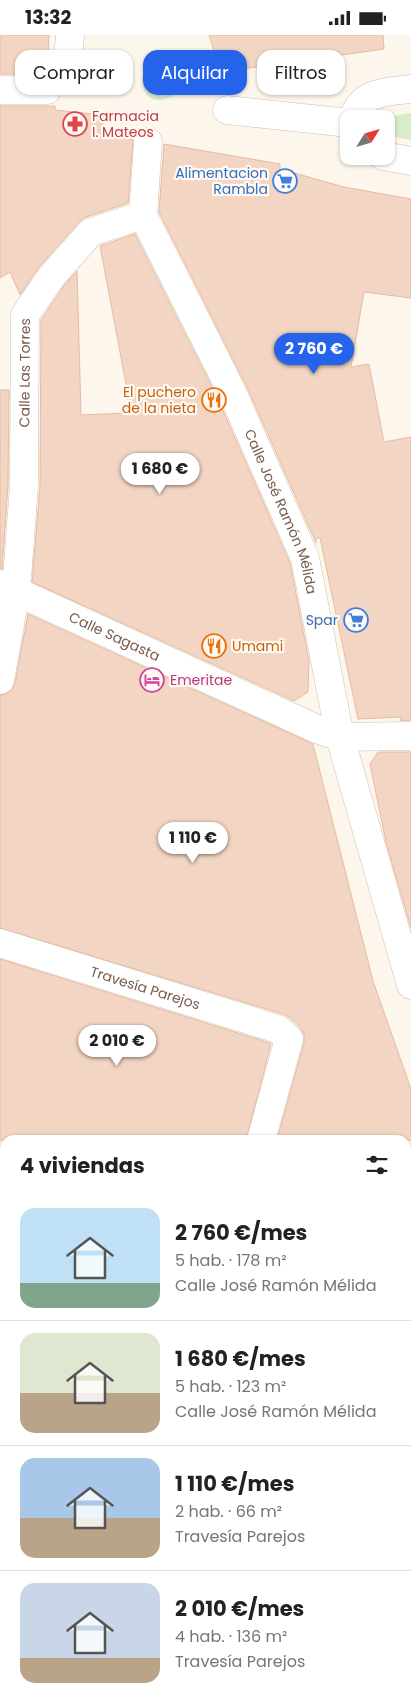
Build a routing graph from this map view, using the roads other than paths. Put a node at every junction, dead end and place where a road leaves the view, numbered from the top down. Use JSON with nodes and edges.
{"nodes":[{"id":1,"x":411,"y":89,"type":"edge"},
{"id":2,"x":0,"y":90,"type":"edge"},
{"id":3,"x":15,"y":90,"type":"edge"},
{"id":4,"x":227,"y":110,"type":"dead end"},
{"id":5,"x":355,"y":110,"type":"edge"},
{"id":6,"x":340,"y":122,"type":"edge"},
{"id":7,"x":148,"y":142,"type":"dead end"},
{"id":8,"x":395,"y":158,"type":"edge"},
{"id":9,"x":411,"y":161,"type":"edge"},
{"id":10,"x":143,"y":215,"type":"junction"},
{"id":11,"x":8,"y":587,"type":"edge"},
{"id":12,"x":0,"y":680,"type":"edge"},
{"id":13,"x":411,"y":736,"type":"edge"},
{"id":14,"x":340,"y":737,"type":"junction"},
{"id":15,"x":0,"y":943,"type":"edge"},
{"id":16,"x":411,"y":985,"type":"edge"},
{"id":17,"x":262,"y":1135,"type":"edge"}],
"edges":[{"from":1,"to":5,"type":"street"},
{"from":2,"to":3,"type":"street"},
{"from":4,"to":6,"type":"street"},
{"from":7,"to":10,"type":"street"},
{"from":8,"to":9,"type":"street"},
{"from":10,"to":11,"type":"street","name":"Calle Las Torres"},
{"from":10,"to":14,"type":"street","name":"Calle José Ramón Mélida"},
{"from":11,"to":12,"type":"street","name":"Calle Las Torres"},
{"from":11,"to":14,"type":"street","name":"Calle Sagasta"},
{"from":13,"to":14,"type":"street"},
{"from":14,"to":16,"type":"street","name":"Calle José Ramón Mélida"},
{"from":15,"to":17,"type":"street","name":"Travesía Parejos"}]}
